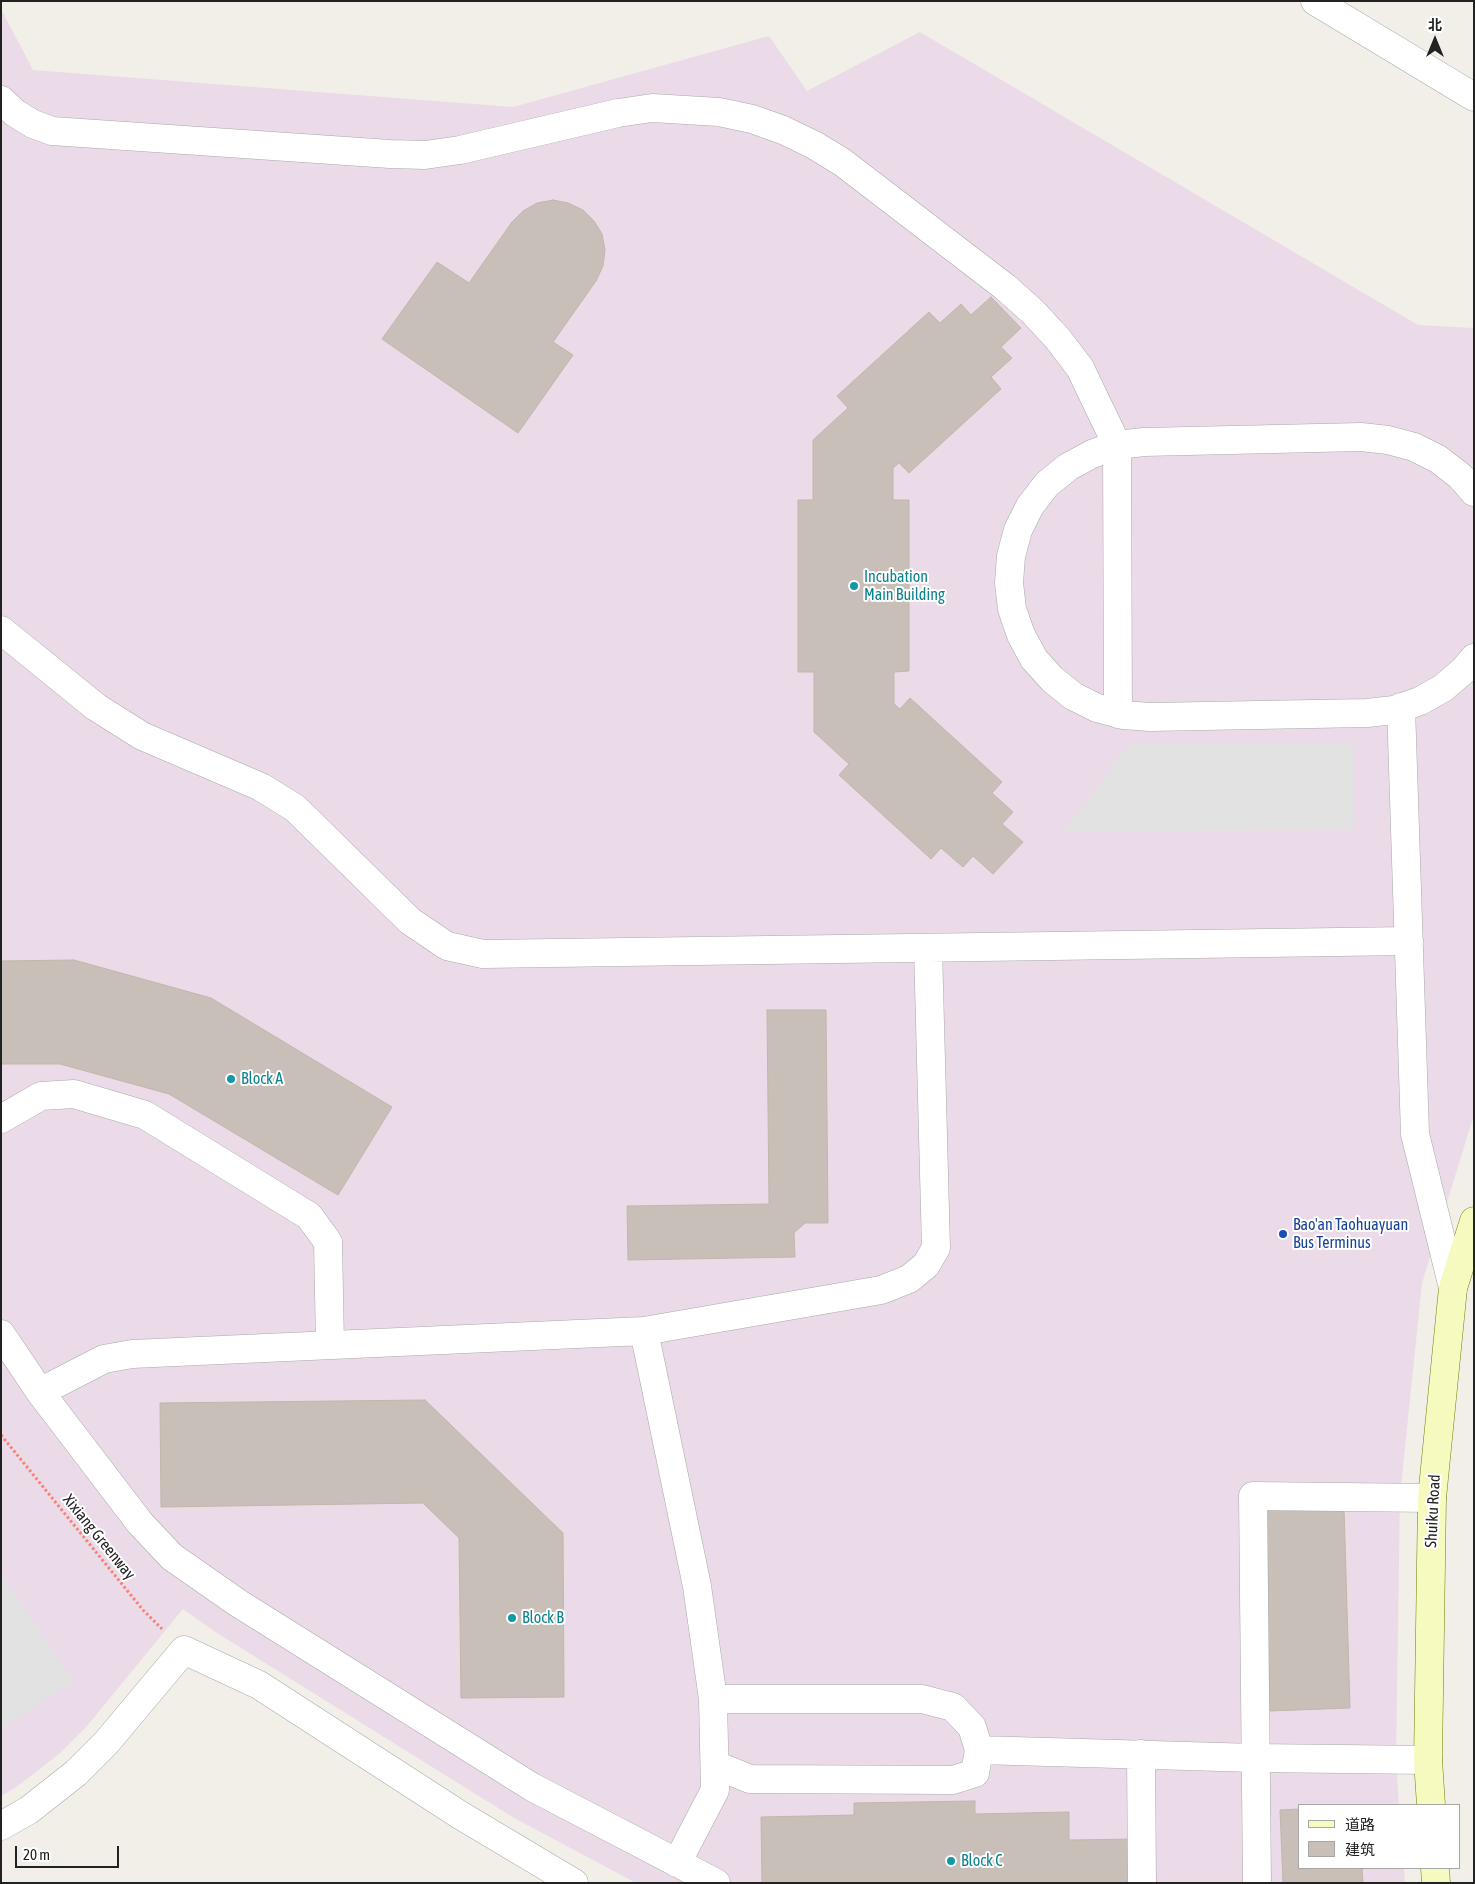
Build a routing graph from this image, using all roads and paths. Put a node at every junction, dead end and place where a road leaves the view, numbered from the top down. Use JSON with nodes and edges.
{"nodes":[{"id":1,"x":1315,"y":1,"type":"edge"},
{"id":2,"x":1474,"y":97,"type":"edge"},
{"id":3,"x":1,"y":100,"type":"edge"},
{"id":4,"x":1117,"y":445,"type":"junction"},
{"id":5,"x":1474,"y":492,"type":"edge"},
{"id":6,"x":1,"y":630,"type":"edge"},
{"id":7,"x":1474,"y":658,"type":"edge"},
{"id":8,"x":1401,"y":707,"type":"junction"},
{"id":9,"x":1118,"y":714,"type":"junction"},
{"id":10,"x":1409,"y":941,"type":"junction"},
{"id":11,"x":928,"y":948,"type":"junction"},
{"id":12,"x":1,"y":1119,"type":"edge"},
{"id":13,"x":1474,"y":1221,"type":"edge"},
{"id":14,"x":1453,"y":1288,"type":"junction"},
{"id":15,"x":644,"y":1330,"type":"junction"},
{"id":16,"x":1,"y":1334,"type":"edge"},
{"id":17,"x":330,"y":1344,"type":"junction"},
{"id":18,"x":40,"y":1392,"type":"junction"},
{"id":19,"x":1,"y":1435,"type":"edge"},
{"id":20,"x":1432,"y":1498,"type":"junction"},
{"id":21,"x":184,"y":1650,"type":"junction"},
{"id":22,"x":713,"y":1699,"type":"junction"},
{"id":23,"x":979,"y":1750,"type":"junction"},
{"id":24,"x":1142,"y":1754,"type":"junction"},
{"id":25,"x":1255,"y":1758,"type":"junction"},
{"id":26,"x":1428,"y":1760,"type":"junction"},
{"id":27,"x":715,"y":1765,"type":"junction"},
{"id":28,"x":1431,"y":1804,"type":"edge"},
{"id":29,"x":1,"y":1826,"type":"edge"},
{"id":30,"x":677,"y":1863,"type":"junction"},
{"id":31,"x":1435,"y":1869,"type":"edge"},
{"id":32,"x":574,"y":1883,"type":"edge"},
{"id":33,"x":716,"y":1883,"type":"edge"},
{"id":34,"x":1142,"y":1883,"type":"edge"},
{"id":35,"x":1256,"y":1883,"type":"edge"},
{"id":36,"x":1436,"y":1883,"type":"edge"}],
"edges":[{"from":1,"to":2,"type":"street"},
{"from":3,"to":4,"type":"street"},
{"from":4,"to":5,"type":"street"},
{"from":4,"to":9,"type":"street"},
{"from":4,"to":9,"type":"street"},
{"from":6,"to":11,"type":"street"},
{"from":7,"to":8,"type":"street"},
{"from":8,"to":9,"type":"street"},
{"from":8,"to":10,"type":"street"},
{"from":10,"to":11,"type":"street"},
{"from":10,"to":14,"type":"street"},
{"from":11,"to":15,"type":"street"},
{"from":12,"to":17,"type":"street"},
{"from":13,"to":14,"type":"street","name":"Shuiku Road"},
{"from":14,"to":20,"type":"street","name":"Shuiku Road"},
{"from":15,"to":17,"type":"street"},
{"from":15,"to":22,"type":"street"},
{"from":16,"to":18,"type":"street"},
{"from":17,"to":18,"type":"street"},
{"from":18,"to":30,"type":"street"},
{"from":19,"to":21,"type":"path","name":"Xixiang Greenway"},
{"from":20,"to":25,"type":"street"},
{"from":20,"to":26,"type":"street","name":"Shuiku Road"},
{"from":21,"to":29,"type":"street"},
{"from":21,"to":32,"type":"street"},
{"from":22,"to":23,"type":"street"},
{"from":22,"to":27,"type":"street"},
{"from":23,"to":24,"type":"street"},
{"from":23,"to":27,"type":"street"},
{"from":24,"to":25,"type":"street"},
{"from":24,"to":34,"type":"street"},
{"from":25,"to":26,"type":"street"},
{"from":25,"to":35,"type":"street"},
{"from":26,"to":28,"type":"street","name":"Shuiku Road"},
{"from":27,"to":30,"type":"street"},
{"from":30,"to":33,"type":"street"},
{"from":31,"to":36,"type":"street"}]}
